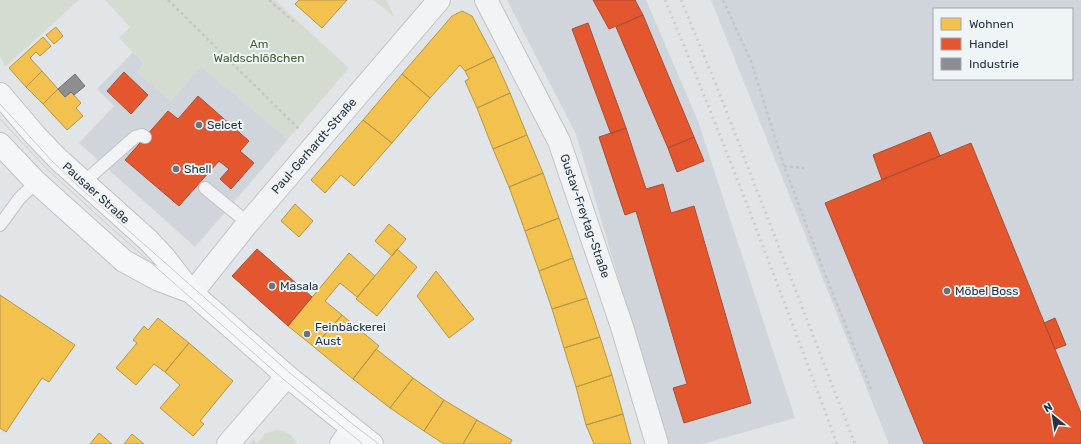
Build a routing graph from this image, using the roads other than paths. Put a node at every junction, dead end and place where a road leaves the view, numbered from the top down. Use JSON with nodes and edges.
{"nodes":[{"id":1,"x":439,"y":0,"type":"edge"},
{"id":2,"x":486,"y":0,"type":"edge"},
{"id":3,"x":0,"y":94,"type":"edge"},
{"id":4,"x":145,"y":137,"type":"dead end"},
{"id":5,"x":0,"y":144,"type":"edge"},
{"id":6,"x":36,"y":182,"type":"junction"},
{"id":7,"x":84,"y":182,"type":"junction"},
{"id":8,"x":205,"y":188,"type":"dead end"},
{"id":9,"x":248,"y":223,"type":"junction"},
{"id":10,"x":0,"y":225,"type":"edge"},
{"id":11,"x":192,"y":293,"type":"junction"},
{"id":12,"x":287,"y":376,"type":"junction"},
{"id":13,"x":347,"y":437,"type":"edge"},
{"id":14,"x":228,"y":444,"type":"edge"},
{"id":15,"x":372,"y":444,"type":"edge"},
{"id":16,"x":657,"y":444,"type":"edge"}],
"edges":[{"from":1,"to":9,"type":"street","name":"Paul-Gerhardt-Straße"},
{"from":2,"to":16,"type":"street","name":"Gustav-Freytag-Straße"},
{"from":3,"to":7,"type":"main road","name":"Pausaer Straße"},
{"from":4,"to":7,"type":"lane"},
{"from":5,"to":6,"type":"main road","name":"Pausaer Straße"},
{"from":6,"to":10,"type":"lane"},
{"from":6,"to":11,"type":"main road","name":"Pausaer Straße"},
{"from":7,"to":11,"type":"main road","name":"Pausaer Straße"},
{"from":8,"to":9,"type":"lane"},
{"from":9,"to":11,"type":"street","name":"Paul-Gerhardt-Straße"},
{"from":11,"to":12,"type":"main road","name":"Pausaer Straße"},
{"from":12,"to":13,"type":"main road","name":"Pausaer Straße"},
{"from":12,"to":14,"type":"street"},
{"from":13,"to":15,"type":"main road","name":"Pausaer Straße"}]}
